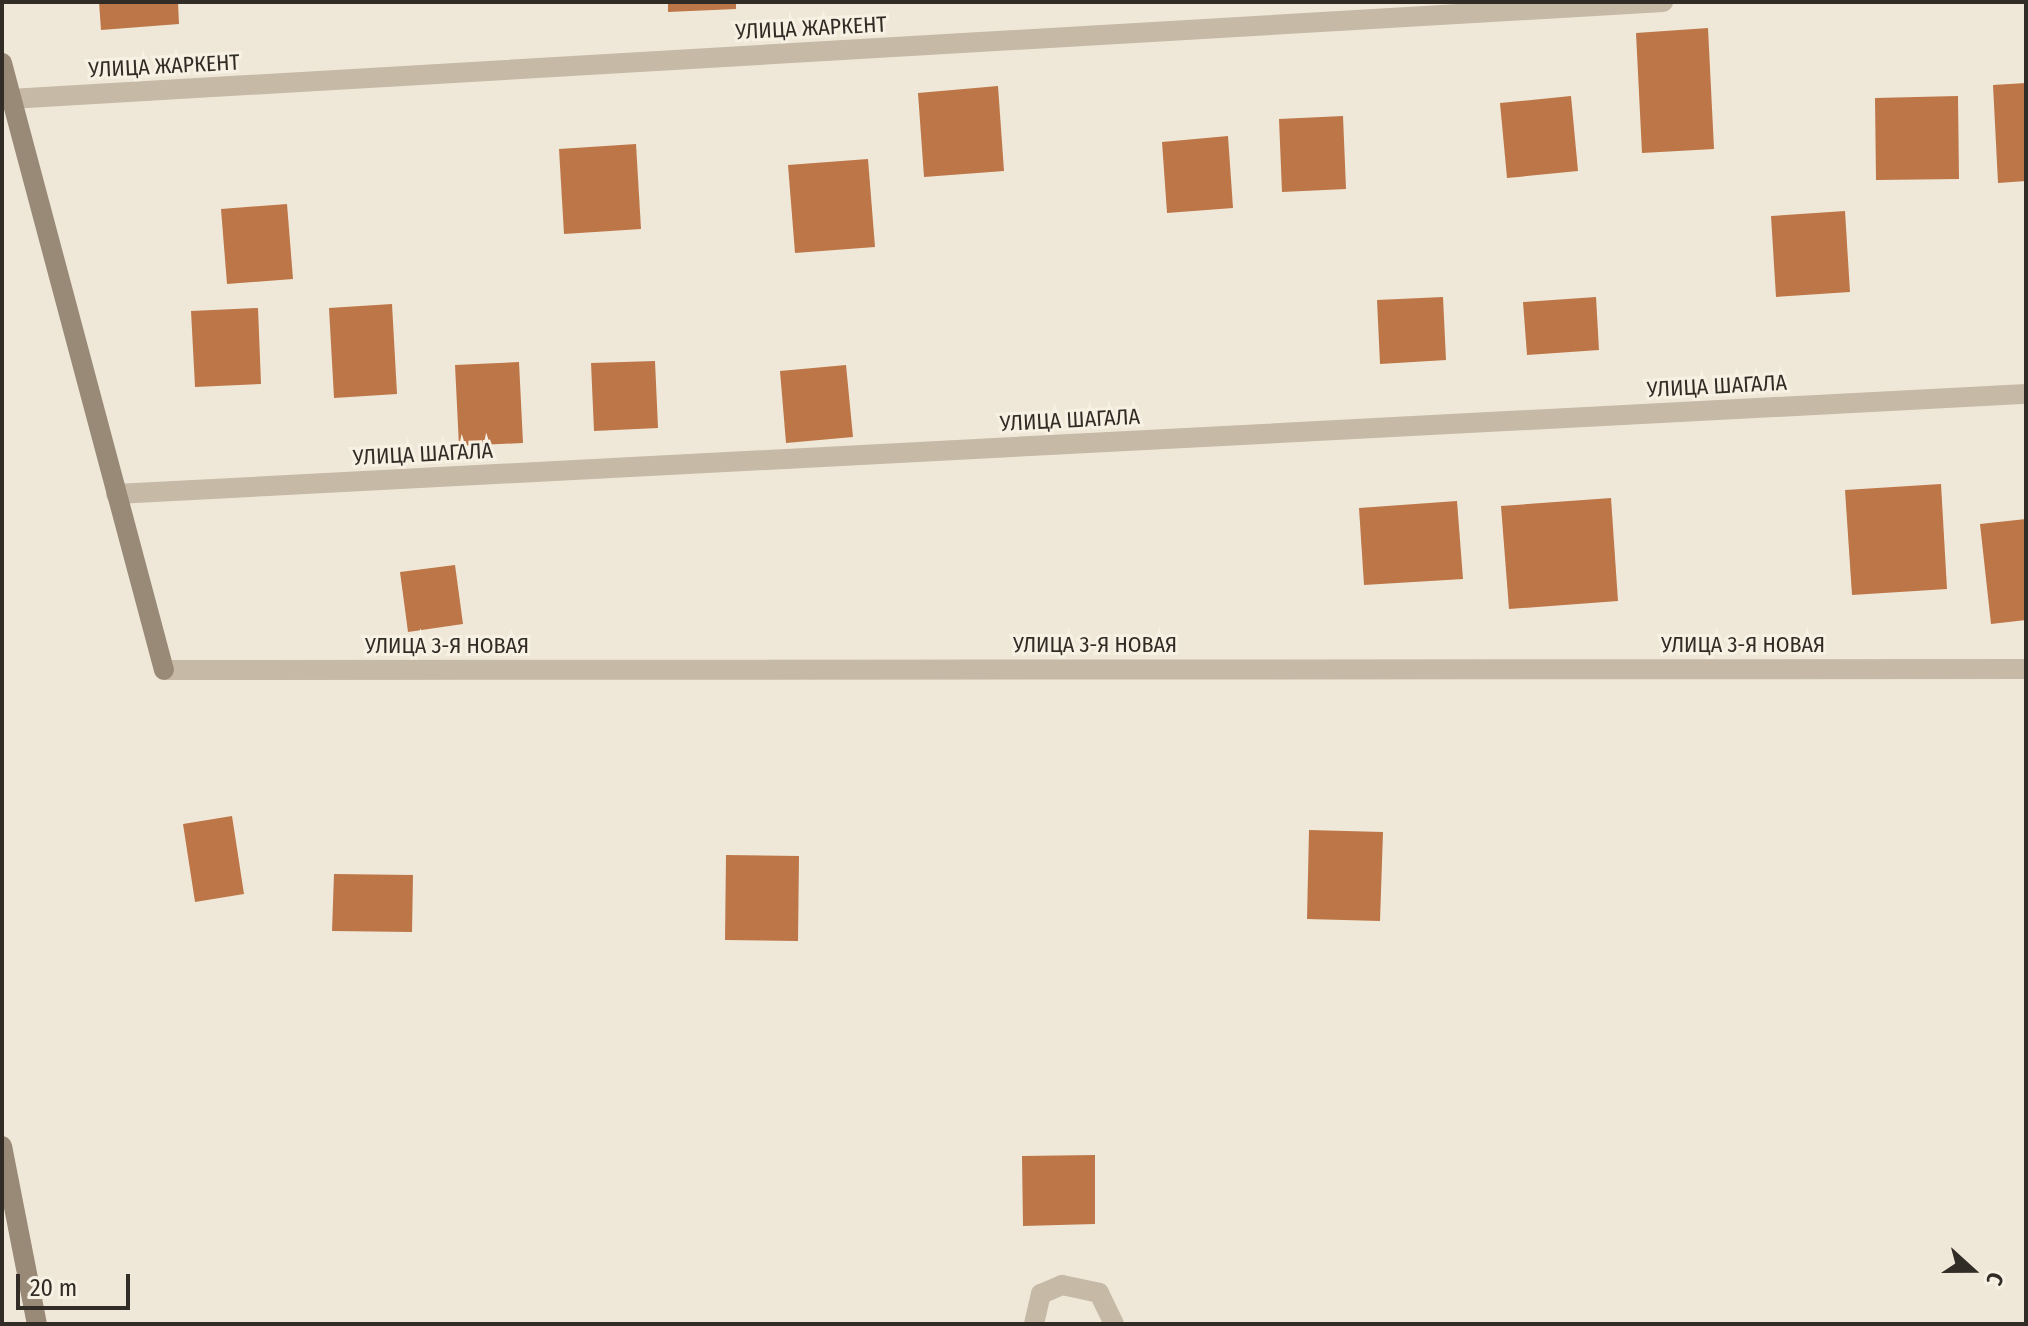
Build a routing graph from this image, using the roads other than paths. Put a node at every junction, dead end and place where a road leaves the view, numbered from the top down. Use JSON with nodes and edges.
{"nodes":[{"id":1,"x":1663,"y":2,"type":"edge"},
{"id":2,"x":2,"y":63,"type":"edge"},
{"id":3,"x":10,"y":99,"type":"junction"},
{"id":4,"x":2026,"y":394,"type":"edge"},
{"id":5,"x":116,"y":494,"type":"junction"},
{"id":6,"x":2026,"y":669,"type":"edge"},
{"id":7,"x":2,"y":1146,"type":"edge"},
{"id":8,"x":37,"y":1324,"type":"edge"},
{"id":9,"x":1034,"y":1324,"type":"edge"},
{"id":10,"x":1114,"y":1324,"type":"edge"}],
"edges":[{"from":1,"to":3,"type":"street","name":"УЛИЦА ЖАРКЕНТ"},
{"from":2,"to":3,"type":"street"},
{"from":3,"to":5,"type":"street"},
{"from":4,"to":5,"type":"street","name":"УЛИЦА ШАГАЛА"},
{"from":5,"to":6,"type":"street","name":"УЛИЦА 3-Я НОВАЯ"},
{"from":7,"to":8,"type":"street"},
{"from":9,"to":10,"type":"street"}]}
